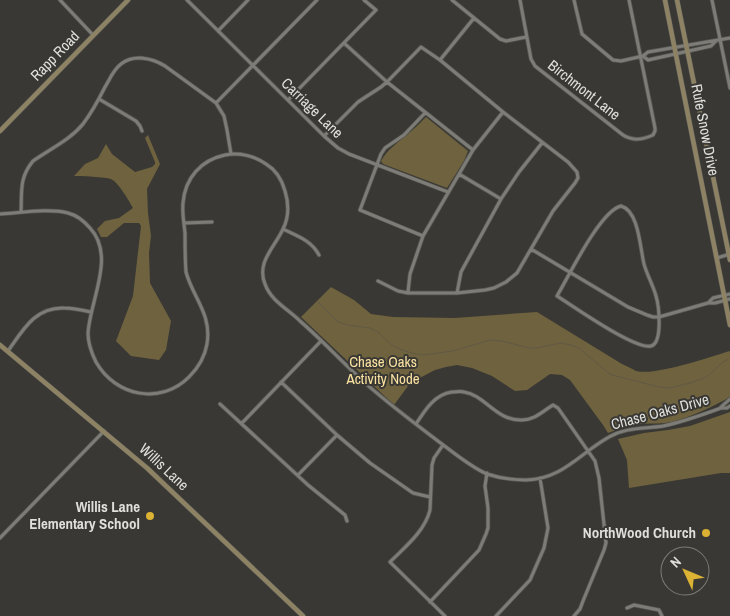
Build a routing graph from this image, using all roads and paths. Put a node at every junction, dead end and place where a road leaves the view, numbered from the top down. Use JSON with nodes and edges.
{"nodes":[{"id":1,"x":60,"y":0,"type":"edge"},
{"id":2,"x":128,"y":0,"type":"edge"},
{"id":3,"x":187,"y":0,"type":"edge"},
{"id":4,"x":248,"y":0,"type":"edge"},
{"id":5,"x":317,"y":0,"type":"edge"},
{"id":6,"x":364,"y":0,"type":"edge"},
{"id":7,"x":452,"y":0,"type":"edge"},
{"id":8,"x":520,"y":0,"type":"edge"},
{"id":9,"x":574,"y":0,"type":"edge"},
{"id":10,"x":629,"y":0,"type":"edge"},
{"id":11,"x":665,"y":0,"type":"edge"},
{"id":12,"x":677,"y":0,"type":"edge"},
{"id":13,"x":712,"y":0,"type":"edge"},
{"id":14,"x":474,"y":18,"type":"junction"},
{"id":15,"x":218,"y":31,"type":"junction"},
{"id":16,"x":93,"y":35,"type":"junction"},
{"id":17,"x":526,"y":36,"type":"junction"},
{"id":18,"x":730,"y":38,"type":"edge"},
{"id":19,"x":720,"y":40,"type":"junction"},
{"id":20,"x":344,"y":42,"type":"junction"},
{"id":21,"x":675,"y":47,"type":"junction"},
{"id":22,"x":687,"y":48,"type":"junction"},
{"id":23,"x":677,"y":53,"type":"junction"},
{"id":24,"x":642,"y":57,"type":"junction"},
{"id":25,"x":440,"y":60,"type":"junction"},
{"id":26,"x":253,"y":66,"type":"junction"},
{"id":27,"x":387,"y":82,"type":"junction"},
{"id":28,"x":730,"y":88,"type":"edge"},
{"id":29,"x":99,"y":99,"type":"junction"},
{"id":30,"x":288,"y":100,"type":"junction"},
{"id":31,"x":216,"y":103,"type":"junction"},
{"id":32,"x":503,"y":112,"type":"junction"},
{"id":33,"x":425,"y":113,"type":"junction"},
{"id":34,"x":0,"y":130,"type":"edge"},
{"id":35,"x":142,"y":131,"type":"dead end"},
{"id":36,"x":324,"y":136,"type":"junction"},
{"id":37,"x":542,"y":142,"type":"junction"},
{"id":38,"x":473,"y":150,"type":"junction"},
{"id":39,"x":231,"y":154,"type":"junction"},
{"id":40,"x":377,"y":165,"type":"junction"},
{"id":41,"x":459,"y":174,"type":"junction"},
{"id":42,"x":714,"y":186,"type":"junction"},
{"id":43,"x":703,"y":188,"type":"junction"},
{"id":44,"x":448,"y":192,"type":"junction"},
{"id":45,"x":502,"y":199,"type":"junction"},
{"id":46,"x":21,"y":212,"type":"junction"},
{"id":47,"x":0,"y":214,"type":"edge"},
{"id":48,"x":212,"y":222,"type":"dead end"},
{"id":49,"x":184,"y":223,"type":"junction"},
{"id":50,"x":283,"y":230,"type":"junction"},
{"id":51,"x":423,"y":236,"type":"junction"},
{"id":52,"x":531,"y":249,"type":"junction"},
{"id":53,"x":319,"y":255,"type":"dead end"},
{"id":54,"x":730,"y":256,"type":"edge"},
{"id":55,"x":717,"y":258,"type":"junction"},
{"id":56,"x":571,"y":272,"type":"junction"},
{"id":57,"x":378,"y":281,"type":"dead end"},
{"id":58,"x":408,"y":292,"type":"junction"},
{"id":59,"x":457,"y":293,"type":"junction"},
{"id":60,"x":727,"y":294,"type":"edge"},
{"id":61,"x":728,"y":300,"type":"edge"},
{"id":62,"x":708,"y":303,"type":"junction"},
{"id":63,"x":91,"y":312,"type":"junction"},
{"id":64,"x":659,"y":317,"type":"junction"},
{"id":65,"x":730,"y":325,"type":"edge"},
{"id":66,"x":321,"y":341,"type":"junction"},
{"id":67,"x":0,"y":345,"type":"edge"},
{"id":68,"x":8,"y":351,"type":"junction"},
{"id":69,"x":281,"y":382,"type":"junction"},
{"id":70,"x":730,"y":399,"type":"edge"},
{"id":71,"x":220,"y":404,"type":"dead end"},
{"id":72,"x":730,"y":406,"type":"edge"},
{"id":73,"x":721,"y":408,"type":"junction"},
{"id":74,"x":242,"y":423,"type":"junction"},
{"id":75,"x":416,"y":424,"type":"junction"},
{"id":76,"x":104,"y":431,"type":"junction"},
{"id":77,"x":337,"y":435,"type":"junction"},
{"id":78,"x":443,"y":444,"type":"junction"},
{"id":79,"x":588,"y":451,"type":"junction"},
{"id":80,"x":487,"y":473,"type":"junction"},
{"id":81,"x":298,"y":475,"type":"junction"},
{"id":82,"x":540,"y":478,"type":"junction"},
{"id":83,"x":430,"y":497,"type":"junction"},
{"id":84,"x":347,"y":521,"type":"dead end"},
{"id":85,"x":0,"y":538,"type":"edge"},
{"id":86,"x":430,"y":602,"type":"junction"},
{"id":87,"x":627,"y":608,"type":"dead end"},
{"id":88,"x":303,"y":616,"type":"edge"},
{"id":89,"x":445,"y":616,"type":"edge"},
{"id":90,"x":496,"y":616,"type":"edge"},
{"id":91,"x":574,"y":616,"type":"edge"},
{"id":92,"x":662,"y":616,"type":"edge"}],
"edges":[{"from":1,"to":16,"type":"street"},
{"from":2,"to":16,"type":"main road","name":"Rapp Road"},
{"from":3,"to":15,"type":"street","name":"Carriage Lane"},
{"from":4,"to":15,"type":"street"},
{"from":5,"to":26,"type":"street"},
{"from":6,"to":20,"type":"street"},
{"from":7,"to":14,"type":"street"},
{"from":8,"to":17,"type":"street","name":"Birchmont Lane"},
{"from":9,"to":24,"type":"street"},
{"from":10,"to":24,"type":"street"},
{"from":11,"to":21,"type":"main road","name":"Rufe Snow Drive"},
{"from":12,"to":22,"type":"main road","name":"Rufe Snow Drive"},
{"from":13,"to":19,"type":"street"},
{"from":14,"to":17,"type":"street"},
{"from":14,"to":25,"type":"street"},
{"from":15,"to":26,"type":"street","name":"Carriage Lane"},
{"from":16,"to":34,"type":"main road","name":"Rapp Road"},
{"from":17,"to":24,"type":"street","name":"Birchmont Lane"},
{"from":18,"to":19,"type":"street"},
{"from":19,"to":22,"type":"street"},
{"from":19,"to":28,"type":"street"},
{"from":20,"to":27,"type":"street"},
{"from":20,"to":30,"type":"street"},
{"from":21,"to":22,"type":"street"},
{"from":21,"to":23,"type":"main road","name":"Rufe Snow Drive"},
{"from":21,"to":24,"type":"street"},
{"from":22,"to":23,"type":"street"},
{"from":22,"to":42,"type":"main road","name":"Rufe Snow Drive"},
{"from":23,"to":24,"type":"street"},
{"from":23,"to":43,"type":"main road","name":"Rufe Snow Drive"},
{"from":25,"to":27,"type":"street"},
{"from":25,"to":32,"type":"street"},
{"from":26,"to":30,"type":"street","name":"Carriage Lane"},
{"from":26,"to":31,"type":"street"},
{"from":27,"to":33,"type":"street"},
{"from":27,"to":36,"type":"street"},
{"from":29,"to":31,"type":"street"},
{"from":29,"to":35,"type":"street"},
{"from":29,"to":46,"type":"street"},
{"from":30,"to":36,"type":"street","name":"Carriage Lane"},
{"from":31,"to":39,"type":"street"},
{"from":32,"to":37,"type":"street"},
{"from":32,"to":38,"type":"street"},
{"from":33,"to":38,"type":"street"},
{"from":33,"to":40,"type":"street"},
{"from":36,"to":40,"type":"street","name":"Carriage Lane"},
{"from":37,"to":45,"type":"street"},
{"from":37,"to":52,"type":"street"},
{"from":38,"to":41,"type":"street"},
{"from":39,"to":49,"type":"street","name":"Chase Oaks Drive"},
{"from":39,"to":50,"type":"street","name":"Chase Oaks Drive"},
{"from":40,"to":44,"type":"street","name":"Carriage Lane"},
{"from":40,"to":51,"type":"street"},
{"from":41,"to":44,"type":"street"},
{"from":41,"to":45,"type":"street"},
{"from":42,"to":43,"type":"main road"},
{"from":42,"to":54,"type":"main road","name":"Rufe Snow Drive"},
{"from":43,"to":55,"type":"main road","name":"Rufe Snow Drive"},
{"from":44,"to":51,"type":"street"},
{"from":45,"to":59,"type":"street"},
{"from":46,"to":47,"type":"street","name":"Chase Oaks Drive"},
{"from":46,"to":63,"type":"street","name":"Chase Oaks Drive"},
{"from":48,"to":49,"type":"street"},
{"from":49,"to":63,"type":"street","name":"Chase Oaks Drive"},
{"from":50,"to":53,"type":"street"},
{"from":50,"to":66,"type":"street","name":"Chase Oaks Drive"},
{"from":51,"to":58,"type":"street"},
{"from":52,"to":56,"type":"street"},
{"from":52,"to":59,"type":"street"},
{"from":54,"to":55,"type":"street"},
{"from":55,"to":60,"type":"main road","name":"Rufe Snow Drive"},
{"from":56,"to":64,"type":"street"},
{"from":56,"to":64,"type":"street"},
{"from":56,"to":64,"type":"street"},
{"from":57,"to":58,"type":"street"},
{"from":58,"to":59,"type":"street"},
{"from":60,"to":61,"type":"main road","name":"Rufe Snow Drive"},
{"from":60,"to":62,"type":"street"},
{"from":61,"to":62,"type":"street"},
{"from":61,"to":65,"type":"main road","name":"Rufe Snow Drive"},
{"from":62,"to":64,"type":"street"},
{"from":63,"to":68,"type":"street"},
{"from":66,"to":69,"type":"street"},
{"from":66,"to":75,"type":"street","name":"Chase Oaks Drive"},
{"from":67,"to":68,"type":"main road","name":"Willis Lane"},
{"from":68,"to":76,"type":"main road","name":"Willis Lane"},
{"from":69,"to":74,"type":"street"},
{"from":69,"to":77,"type":"street"},
{"from":70,"to":73,"type":"street","name":"Chase Oaks Drive"},
{"from":71,"to":74,"type":"street"},
{"from":72,"to":73,"type":"street","name":"Chase Oaks Drive"},
{"from":73,"to":79,"type":"street","name":"Chase Oaks Drive"},
{"from":74,"to":81,"type":"street"},
{"from":75,"to":78,"type":"street","name":"Chase Oaks Drive"},
{"from":75,"to":79,"type":"street"},
{"from":76,"to":85,"type":"street"},
{"from":76,"to":88,"type":"main road","name":"Willis Lane"},
{"from":77,"to":81,"type":"street"},
{"from":77,"to":83,"type":"street"},
{"from":78,"to":80,"type":"street","name":"Chase Oaks Drive"},
{"from":78,"to":83,"type":"street"},
{"from":79,"to":82,"type":"street","name":"Chase Oaks Drive"},
{"from":79,"to":91,"type":"street"},
{"from":80,"to":82,"type":"street","name":"Chase Oaks Drive"},
{"from":80,"to":86,"type":"street"},
{"from":81,"to":84,"type":"street"},
{"from":82,"to":90,"type":"street"},
{"from":83,"to":86,"type":"street"},
{"from":86,"to":89,"type":"street"},
{"from":87,"to":92,"type":"street"}]}
